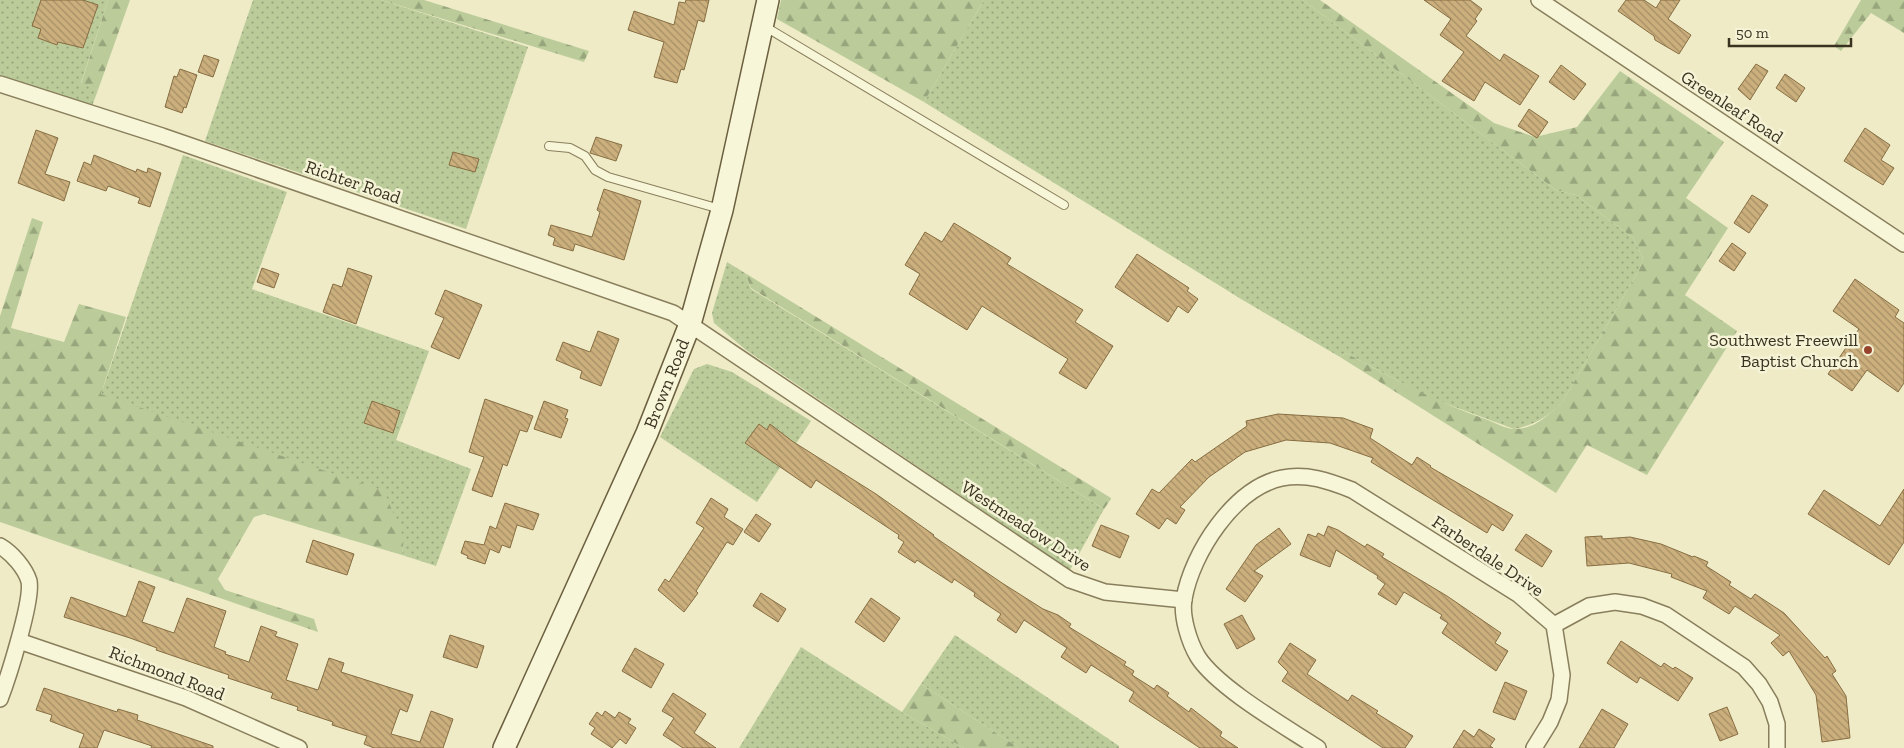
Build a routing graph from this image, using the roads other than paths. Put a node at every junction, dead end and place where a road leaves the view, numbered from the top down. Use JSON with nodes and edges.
{"nodes":[{"id":1,"x":768,"y":0,"type":"edge"},
{"id":2,"x":1540,"y":0,"type":"edge"},
{"id":3,"x":763,"y":24,"type":"junction"},
{"id":4,"x":0,"y":84,"type":"edge"},
{"id":5,"x":549,"y":146,"type":"dead end"},
{"id":6,"x":1064,"y":205,"type":"dead end"},
{"id":7,"x":722,"y":210,"type":"junction"},
{"id":8,"x":1904,"y":244,"type":"edge"},
{"id":9,"x":690,"y":324,"type":"junction"},
{"id":10,"x":0,"y":546,"type":"edge"},
{"id":11,"x":1184,"y":600,"type":"junction"},
{"id":12,"x":1554,"y":625,"type":"junction"},
{"id":13,"x":19,"y":640,"type":"junction"},
{"id":14,"x":0,"y":699,"type":"edge"},
{"id":15,"x":299,"y":748,"type":"edge"},
{"id":16,"x":504,"y":748,"type":"edge"},
{"id":17,"x":1318,"y":748,"type":"edge"},
{"id":18,"x":1534,"y":748,"type":"edge"},
{"id":19,"x":1776,"y":748,"type":"edge"}],
"edges":[{"from":1,"to":3,"type":"main road","name":"Brown Road"},
{"from":2,"to":8,"type":"street","name":"Greenleaf Road"},
{"from":3,"to":6,"type":"lane"},
{"from":3,"to":7,"type":"main road","name":"Brown Road"},
{"from":4,"to":9,"type":"street","name":"Richter Road"},
{"from":5,"to":7,"type":"lane"},
{"from":7,"to":9,"type":"main road","name":"Brown Road"},
{"from":9,"to":11,"type":"street","name":"Westmeadow Drive"},
{"from":9,"to":16,"type":"main road","name":"Brown Road"},
{"from":10,"to":13,"type":"street"},
{"from":11,"to":12,"type":"street","name":"Farberdale Drive"},
{"from":11,"to":17,"type":"street"},
{"from":12,"to":18,"type":"street"},
{"from":12,"to":19,"type":"street"},
{"from":13,"to":14,"type":"street"},
{"from":13,"to":15,"type":"street","name":"Richmond Road"}]}
